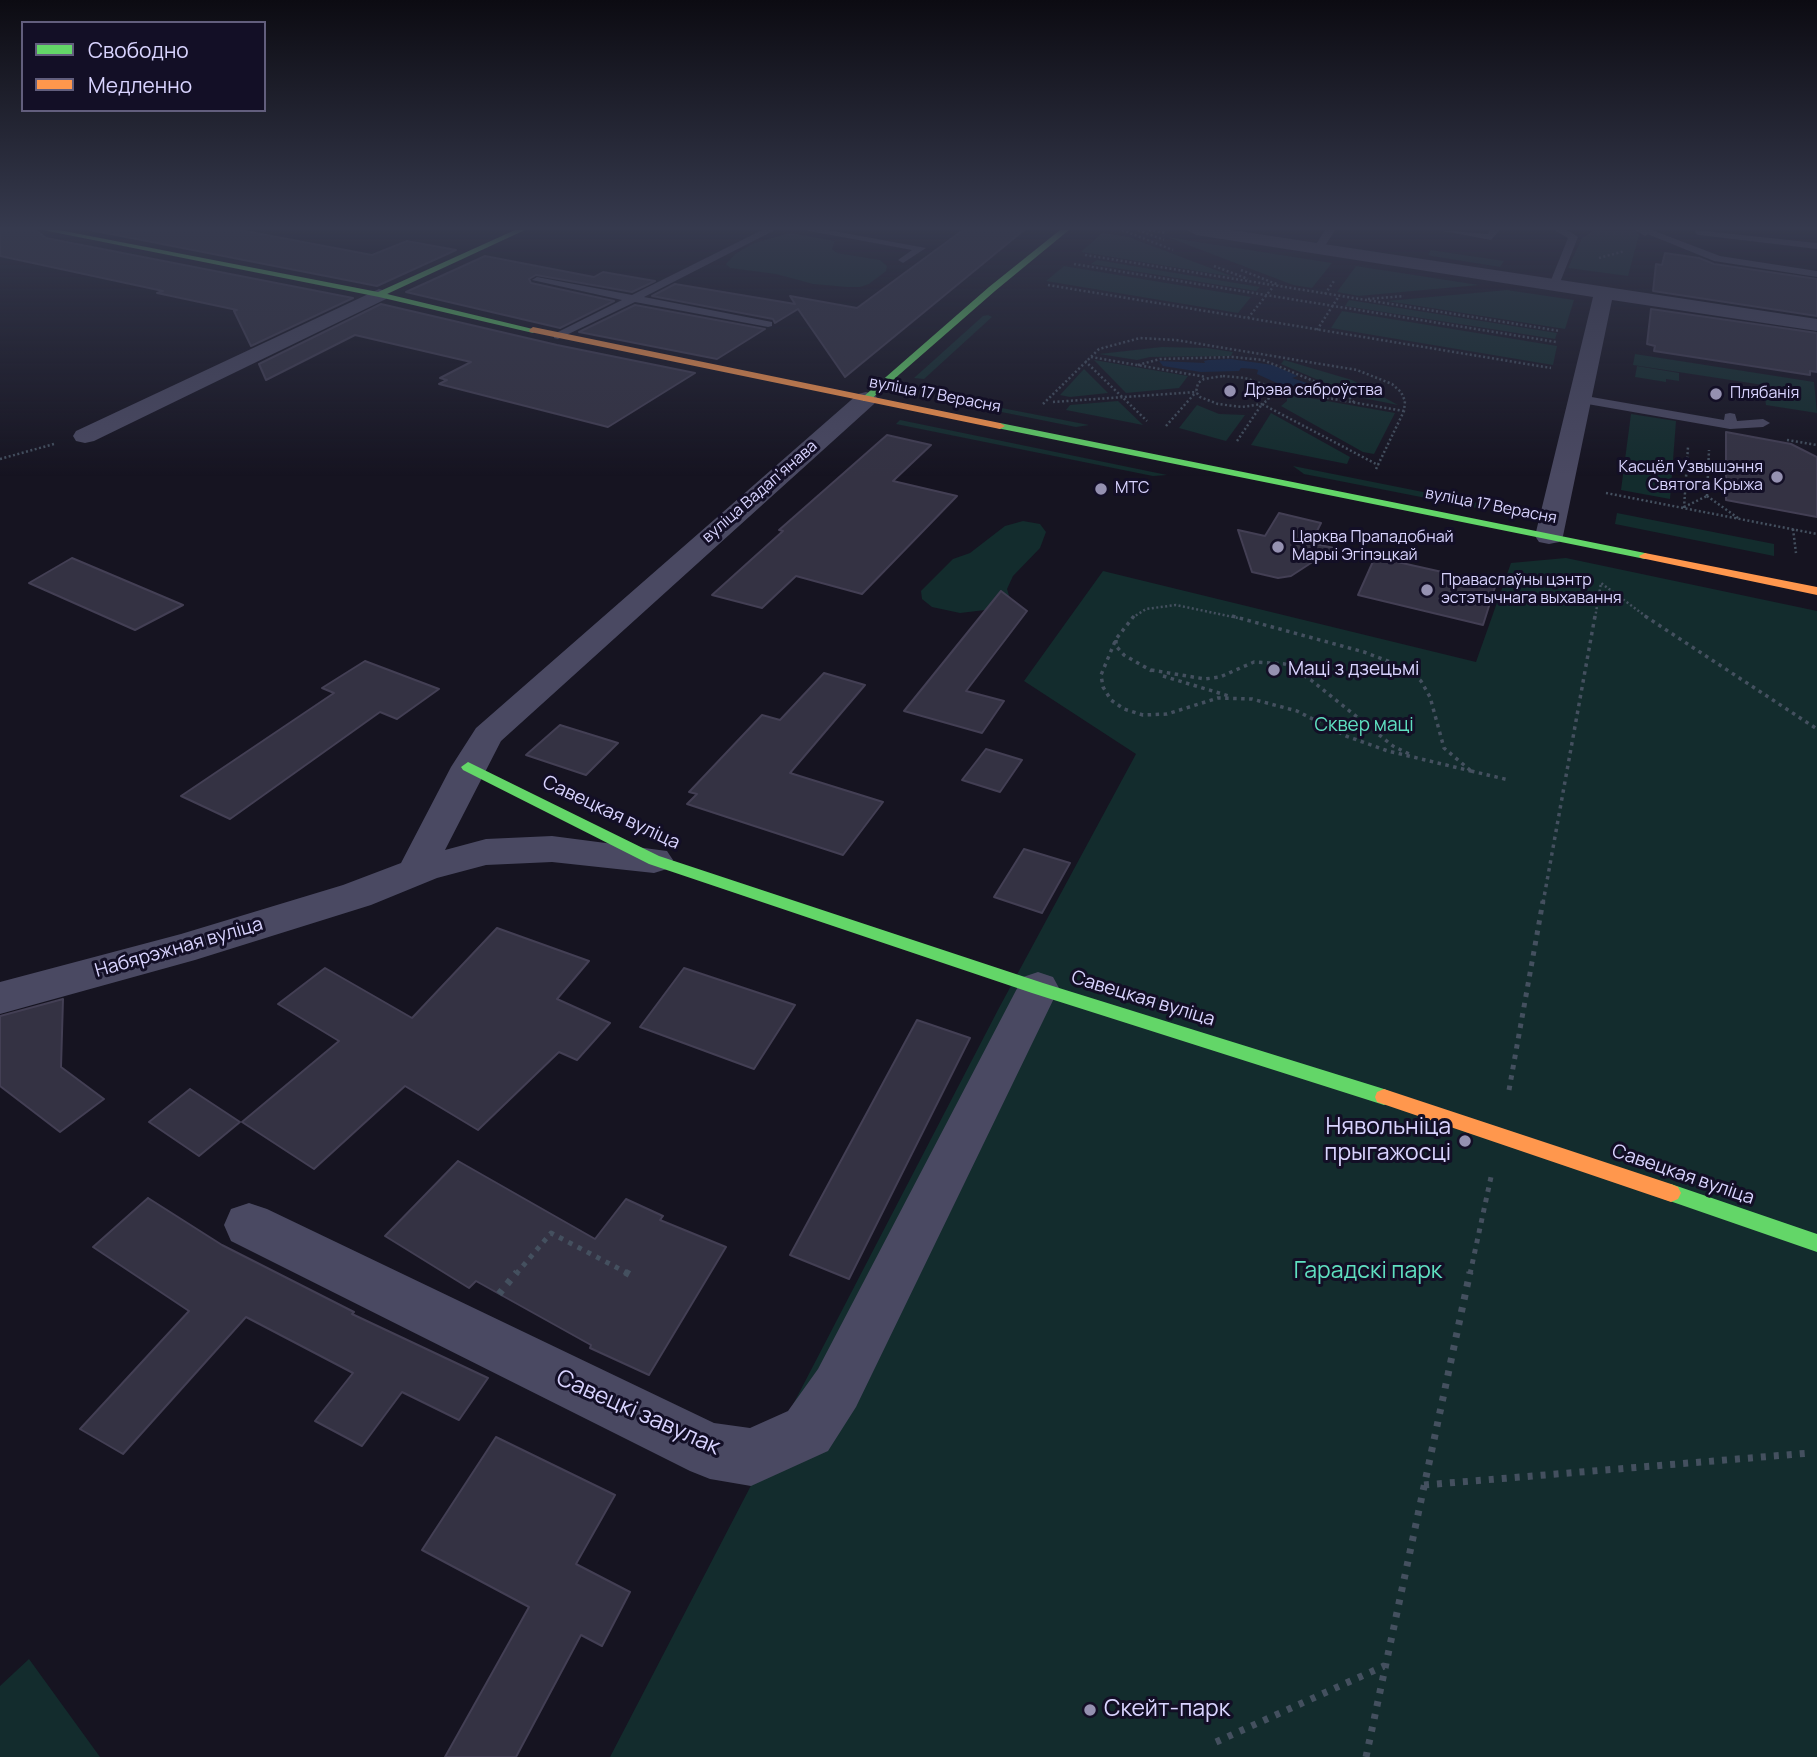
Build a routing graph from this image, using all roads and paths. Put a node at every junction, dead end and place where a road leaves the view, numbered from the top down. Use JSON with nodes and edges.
{"nodes":[{"id":1,"x":344,"y":312,"type":"edge"},
{"id":2,"x":453,"y":312,"type":"edge"},
{"id":3,"x":604,"y":312,"type":"edge"},
{"id":4,"x":705,"y":312,"type":"edge"},
{"id":5,"x":966,"y":312,"type":"edge"},
{"id":6,"x":1205,"y":312,"type":"edge"},
{"id":7,"x":1252,"y":312,"type":"edge"},
{"id":8,"x":1329,"y":312,"type":"edge"},
{"id":9,"x":1364,"y":312,"type":"edge"},
{"id":10,"x":1440,"y":312,"type":"edge"},
{"id":11,"x":1600,"y":312,"type":"edge"},
{"id":12,"x":1730,"y":312,"type":"edge"},
{"id":13,"x":1247,"y":319,"type":"junction"},
{"id":14,"x":768,"y":324,"type":"dead end"},
{"id":15,"x":1817,"y":325,"type":"edge"},
{"id":16,"x":1317,"y":330,"type":"junction"},
{"id":17,"x":1560,"y":331,"type":"dead end"},
{"id":18,"x":558,"y":336,"type":"junction"},
{"id":19,"x":1557,"y":342,"type":"dead end"},
{"id":20,"x":1267,"y":355,"type":"junction"},
{"id":21,"x":1090,"y":357,"type":"junction"},
{"id":22,"x":1264,"y":360,"type":"junction"},
{"id":23,"x":1085,"y":361,"type":"junction"},
{"id":24,"x":1138,"y":365,"type":"junction"},
{"id":25,"x":1550,"y":368,"type":"dead end"},
{"id":26,"x":1209,"y":378,"type":"junction"},
{"id":27,"x":1269,"y":388,"type":"junction"},
{"id":28,"x":1196,"y":392,"type":"junction"},
{"id":29,"x":1122,"y":397,"type":"junction"},
{"id":30,"x":1580,"y":399,"type":"junction"},
{"id":31,"x":866,"y":400,"type":"junction"},
{"id":32,"x":1045,"y":402,"type":"junction"},
{"id":33,"x":1355,"y":403,"type":"junction"},
{"id":34,"x":1262,"y":404,"type":"junction"},
{"id":35,"x":1038,"y":409,"type":"dead end"},
{"id":36,"x":1404,"y":411,"type":"junction"},
{"id":37,"x":1690,"y":418,"type":"junction"},
{"id":38,"x":1763,"y":423,"type":"dead end"},
{"id":39,"x":1150,"y":424,"type":"dead end"},
{"id":40,"x":1160,"y":433,"type":"dead end"},
{"id":41,"x":85,"y":436,"type":"joint"},
{"id":42,"x":1710,"y":439,"type":"dead end"},
{"id":43,"x":1233,"y":447,"type":"dead end"},
{"id":44,"x":0,"y":459,"type":"edge"},
{"id":45,"x":1378,"y":466,"type":"junction"},
{"id":46,"x":1373,"y":475,"type":"dead end"},
{"id":47,"x":1606,"y":493,"type":"dead end"},
{"id":48,"x":1707,"y":496,"type":"junction"},
{"id":49,"x":1684,"y":508,"type":"junction"},
{"id":50,"x":1739,"y":519,"type":"junction"},
{"id":51,"x":1817,"y":534,"type":"edge"},
{"id":52,"x":1549,"y":536,"type":"junction"},
{"id":53,"x":1601,"y":583,"type":"dead end"},
{"id":54,"x":1817,"y":592,"type":"edge"},
{"id":55,"x":1116,"y":639,"type":"junction"},
{"id":56,"x":1151,"y":670,"type":"junction"},
{"id":57,"x":1235,"y":697,"type":"junction"},
{"id":58,"x":1817,"y":729,"type":"edge"},
{"id":59,"x":1418,"y":759,"type":"junction"},
{"id":60,"x":468,"y":767,"type":"junction"},
{"id":61,"x":1471,"y":771,"type":"junction"},
{"id":62,"x":1509,"y":780,"type":"dead end"},
{"id":63,"x":654,"y":860,"type":"junction"},
{"id":64,"x":415,"y":872,"type":"junction"},
{"id":65,"x":1038,"y":988,"type":"junction"},
{"id":66,"x":0,"y":998,"type":"edge"},
{"id":67,"x":248,"y":1225,"type":"dead end"},
{"id":68,"x":1817,"y":1243,"type":"edge"},
{"id":69,"x":634,"y":1278,"type":"dead end"},
{"id":70,"x":466,"y":1332,"type":"junction"},
{"id":71,"x":1810,"y":1453,"type":"dead end"},
{"id":72,"x":1424,"y":1485,"type":"dead end"},
{"id":73,"x":1384,"y":1666,"type":"dead end"},
{"id":74,"x":1216,"y":1742,"type":"dead end"}],
"edges":[{"from":1,"to":41,"type":"street"},
{"from":2,"to":18,"type":"street","name":"вуліца 17 Верасня"},
{"from":3,"to":18,"type":"lane"},
{"from":4,"to":14,"type":"lane"},
{"from":5,"to":31,"type":"street","name":"вуліца Вадапʼянава"},
{"from":6,"to":13,"type":"path"},
{"from":7,"to":13,"type":"path"},
{"from":8,"to":16,"type":"path"},
{"from":9,"to":19,"type":"path"},
{"from":10,"to":17,"type":"path"},
{"from":11,"to":30,"type":"street"},
{"from":12,"to":15,"type":"street"},
{"from":13,"to":16,"type":"path"},
{"from":16,"to":25,"type":"path"},
{"from":18,"to":31,"type":"street","name":"вуліца 17 Верасня"},
{"from":20,"to":21,"type":"path"},
{"from":20,"to":22,"type":"path"},
{"from":20,"to":36,"type":"path"},
{"from":21,"to":23,"type":"path"},
{"from":21,"to":24,"type":"path"},
{"from":22,"to":24,"type":"path"},
{"from":22,"to":33,"type":"path"},
{"from":23,"to":29,"type":"path"},
{"from":23,"to":32,"type":"path"},
{"from":24,"to":26,"type":"path"},
{"from":26,"to":27,"type":"path"},
{"from":26,"to":28,"type":"path"},
{"from":27,"to":33,"type":"path"},
{"from":27,"to":34,"type":"path"},
{"from":28,"to":29,"type":"path"},
{"from":28,"to":34,"type":"path"},
{"from":28,"to":40,"type":"path"},
{"from":29,"to":32,"type":"path"},
{"from":29,"to":39,"type":"path"},
{"from":30,"to":37,"type":"lane"},
{"from":30,"to":52,"type":"street"},
{"from":31,"to":52,"type":"street","name":"вуліца 17 Верасня"},
{"from":31,"to":60,"type":"street","name":"вуліца Вадапʼянава"},
{"from":32,"to":35,"type":"path"},
{"from":33,"to":36,"type":"path"},
{"from":34,"to":43,"type":"path"},
{"from":34,"to":45,"type":"path"},
{"from":36,"to":45,"type":"path"},
{"from":37,"to":38,"type":"lane"},
{"from":37,"to":49,"type":"path"},
{"from":41,"to":44,"type":"path"},
{"from":42,"to":48,"type":"path"},
{"from":45,"to":46,"type":"path"},
{"from":47,"to":49,"type":"path"},
{"from":48,"to":49,"type":"path"},
{"from":48,"to":50,"type":"path"},
{"from":49,"to":50,"type":"path"},
{"from":50,"to":51,"type":"path"},
{"from":52,"to":54,"type":"street","name":"вуліца 17 Верасня"},
{"from":53,"to":58,"type":"path"},
{"from":55,"to":56,"type":"path"},
{"from":55,"to":57,"type":"path"},
{"from":55,"to":61,"type":"path"},
{"from":56,"to":57,"type":"path"},
{"from":56,"to":59,"type":"path"},
{"from":57,"to":59,"type":"path"},
{"from":59,"to":61,"type":"path"},
{"from":60,"to":63,"type":"street","name":"Савецкая вуліца"},
{"from":60,"to":64,"type":"street"},
{"from":61,"to":62,"type":"path"},
{"from":63,"to":64,"type":"street","name":"Набярэжная вуліца"},
{"from":63,"to":65,"type":"street","name":"Савецкая вуліца"},
{"from":64,"to":66,"type":"street","name":"Набярэжная вуліца"},
{"from":65,"to":68,"type":"street","name":"Савецкая вуліца"},
{"from":65,"to":70,"type":"street","name":"Савецкі завулак"},
{"from":67,"to":70,"type":"street","name":"Савецкі завулак"},
{"from":69,"to":70,"type":"path"},
{"from":71,"to":72,"type":"path"},
{"from":73,"to":74,"type":"path"}]}
